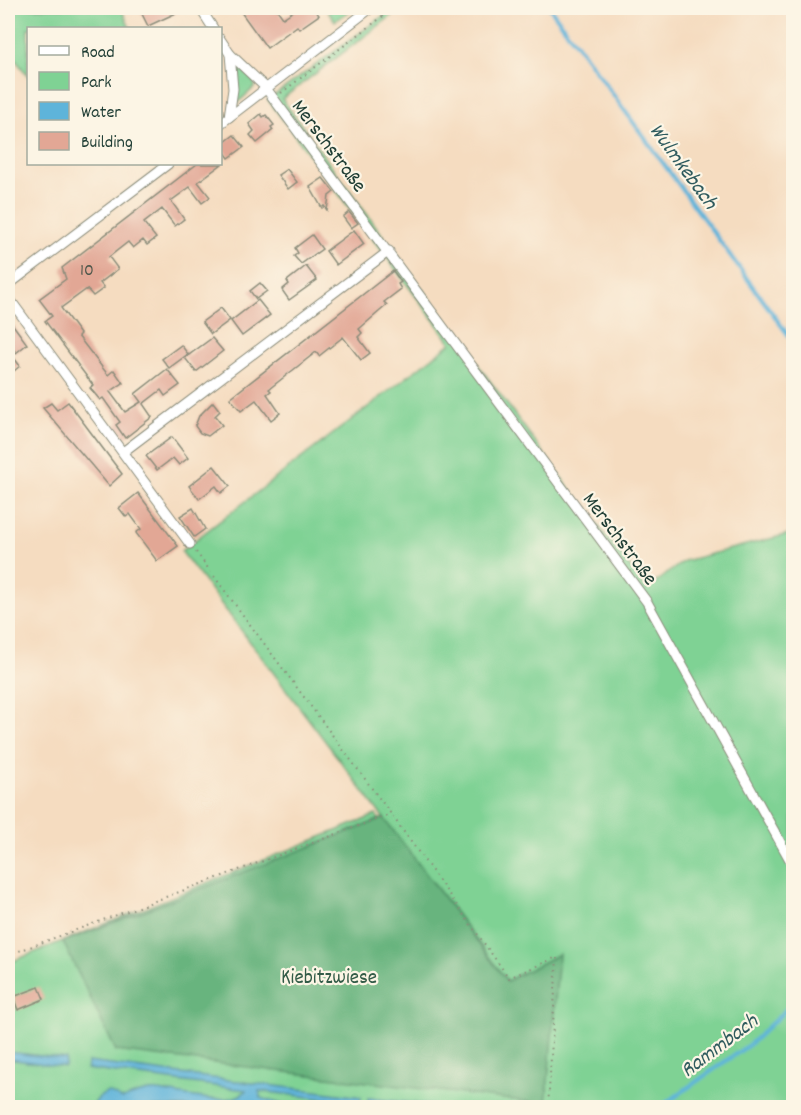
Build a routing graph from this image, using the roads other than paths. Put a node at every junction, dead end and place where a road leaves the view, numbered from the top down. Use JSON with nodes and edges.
{"nodes":[{"id":1,"x":200,"y":8,"type":"edge"},
{"id":2,"x":371,"y":8,"type":"edge"},
{"id":3,"x":212,"y":27,"type":"edge"},
{"id":4,"x":222,"y":42,"type":"edge"},
{"id":5,"x":230,"y":54,"type":"junction"},
{"id":6,"x":266,"y":87,"type":"junction"},
{"id":7,"x":229,"y":117,"type":"junction"},
{"id":8,"x":222,"y":122,"type":"edge"},
{"id":9,"x":167,"y":165,"type":"edge"},
{"id":10,"x":389,"y":251,"type":"junction"},
{"id":11,"x":8,"y":285,"type":"edge"},
{"id":12,"x":8,"y":297,"type":"edge"},
{"id":13,"x":123,"y":452,"type":"junction"},
{"id":14,"x":190,"y":544,"type":"road end"},
{"id":15,"x":794,"y":867,"type":"edge"}],
"edges":[{"from":1,"to":3,"type":"street"},
{"from":2,"to":6,"type":"street"},
{"from":4,"to":5,"type":"street"},
{"from":5,"to":6,"type":"street","name":"Merschstraße"},
{"from":5,"to":7,"type":"street"},
{"from":6,"to":7,"type":"street"},
{"from":6,"to":10,"type":"street","name":"Merschstraße"},
{"from":7,"to":8,"type":"street"},
{"from":9,"to":11,"type":"street"},
{"from":10,"to":13,"type":"street"},
{"from":10,"to":15,"type":"street","name":"Merschstraße"},
{"from":12,"to":13,"type":"street"},
{"from":13,"to":14,"type":"street"}]}
